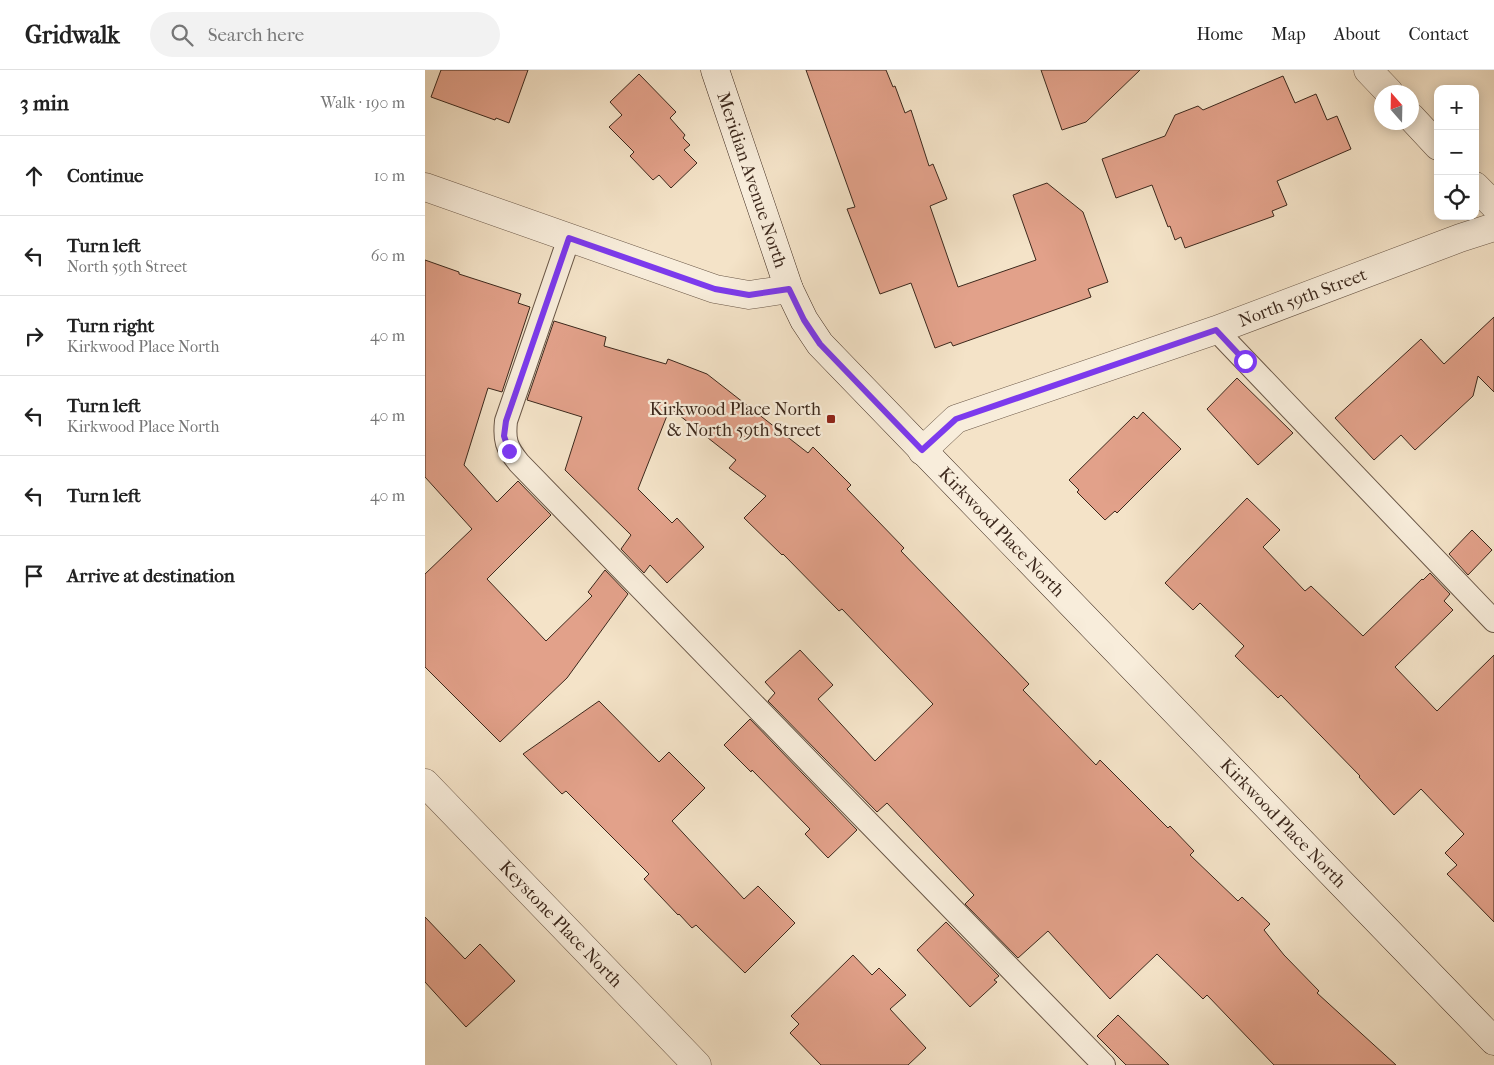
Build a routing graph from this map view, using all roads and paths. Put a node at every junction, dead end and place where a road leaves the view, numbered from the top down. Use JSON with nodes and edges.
{"nodes":[{"id":1,"x":715,"y":70,"type":"edge"},
{"id":2,"x":1368,"y":70,"type":"edge"},
{"id":3,"x":1382,"y":85,"type":"edge"},
{"id":4,"x":1419,"y":126,"type":"edge"},
{"id":5,"x":1434,"y":142,"type":"edge"},
{"id":6,"x":425,"y":187,"type":"edge"},
{"id":7,"x":1479,"y":190,"type":"edge"},
{"id":8,"x":1494,"y":205,"type":"edge"},
{"id":9,"x":1494,"y":227,"type":"edge"},
{"id":10,"x":569,"y":238,"type":"junction"},
{"id":11,"x":789,"y":289,"type":"junction"},
{"id":12,"x":1216,"y":330,"type":"junction"},
{"id":13,"x":922,"y":450,"type":"junction"},
{"id":14,"x":1494,"y":621,"type":"edge"},
{"id":15,"x":425,"y":783,"type":"edge"},
{"id":16,"x":1494,"y":1041,"type":"edge"},
{"id":17,"x":697,"y":1065,"type":"edge"},
{"id":18,"x":1104,"y":1065,"type":"edge"}],
"edges":[{"from":1,"to":11,"type":"street","name":"Meridian Avenue North"},
{"from":2,"to":3,"type":"street"},
{"from":4,"to":5,"type":"street"},
{"from":6,"to":10,"type":"street"},
{"from":7,"to":8,"type":"street"},
{"from":9,"to":12,"type":"street","name":"North 59th Street"},
{"from":10,"to":11,"type":"street"},
{"from":10,"to":18,"type":"lane"},
{"from":11,"to":13,"type":"street","name":"Kirkwood Place North"},
{"from":12,"to":13,"type":"street","name":"North 59th Street"},
{"from":12,"to":14,"type":"lane"},
{"from":13,"to":16,"type":"street","name":"Kirkwood Place North"},
{"from":15,"to":17,"type":"street","name":"Keystone Place North"}]}
